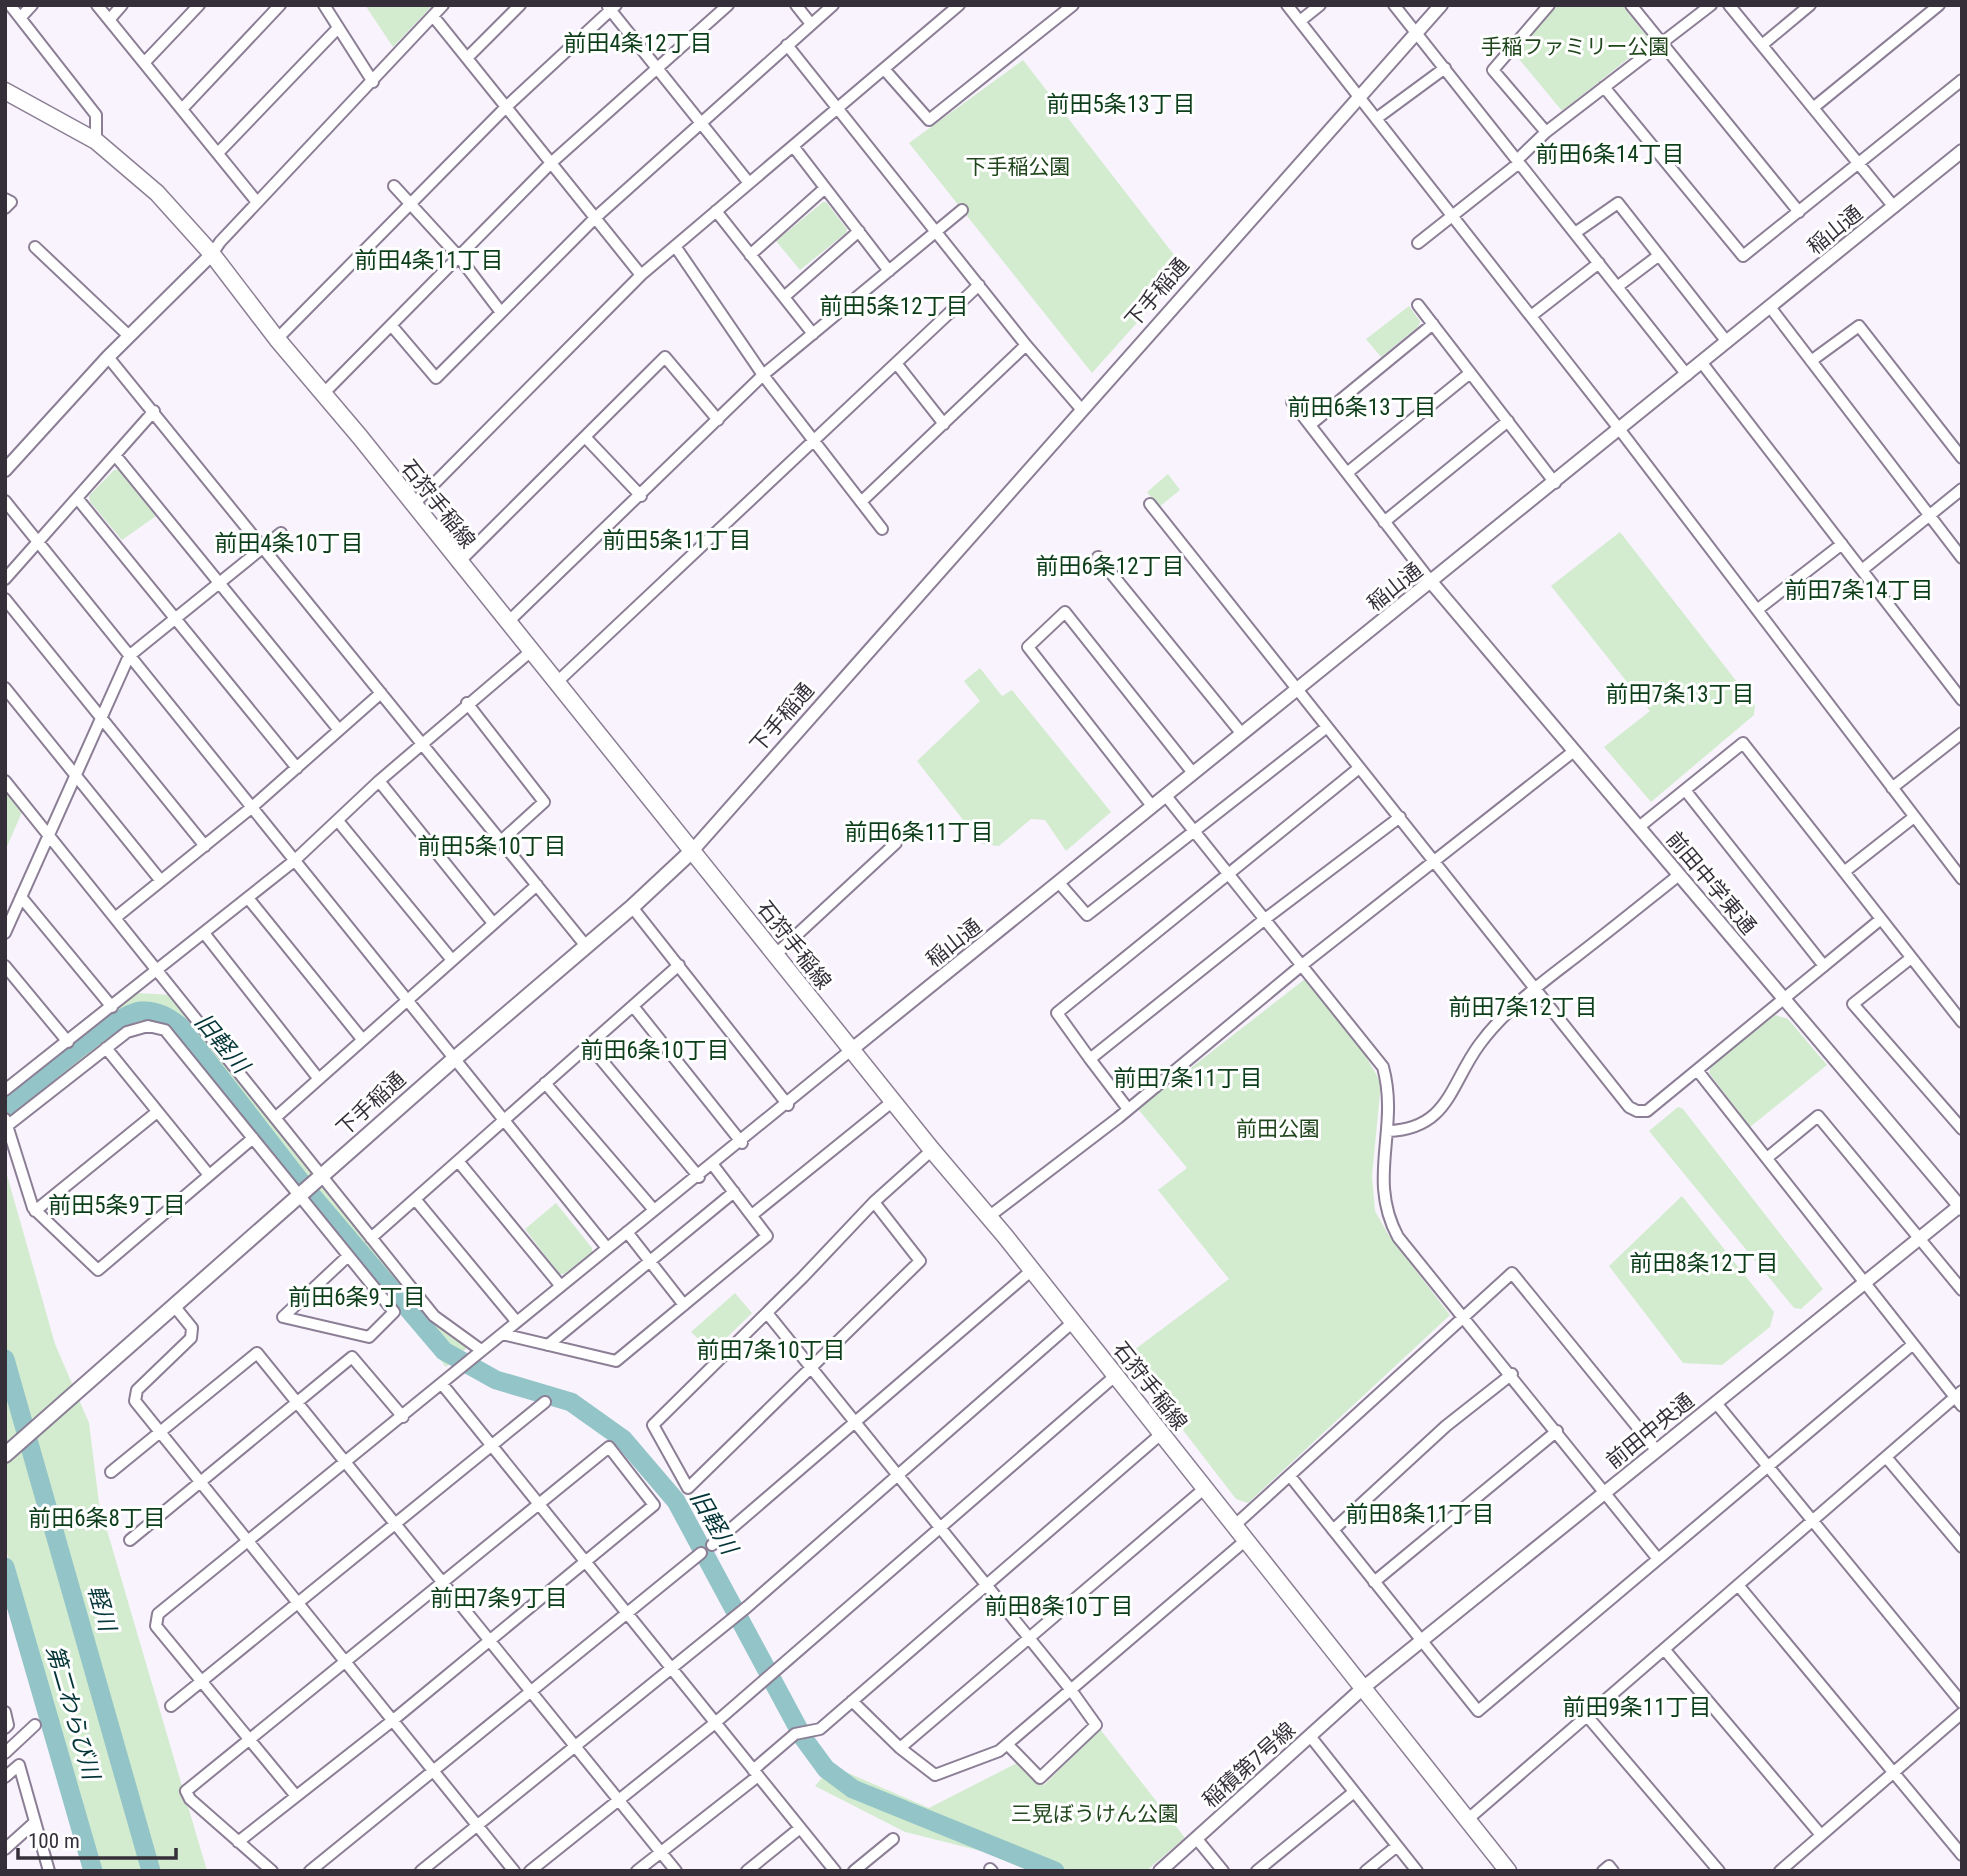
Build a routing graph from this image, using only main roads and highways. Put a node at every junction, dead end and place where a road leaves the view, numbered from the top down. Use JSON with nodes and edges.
{"nodes":[{"id":1,"x":6,"y":93,"type":"edge"},
{"id":2,"x":692,"y":851,"type":"junction"},
{"id":3,"x":5,"y":1455,"type":"edge"},
{"id":4,"x":1508,"y":1871,"type":"edge"}],
"edges":[{"from":1,"to":2,"type":"main road","name":"石狩手稲線"},
{"from":2,"to":3,"type":"main road","name":"下手稲通"},
{"from":2,"to":4,"type":"main road","name":"石狩手稲線"}]}
